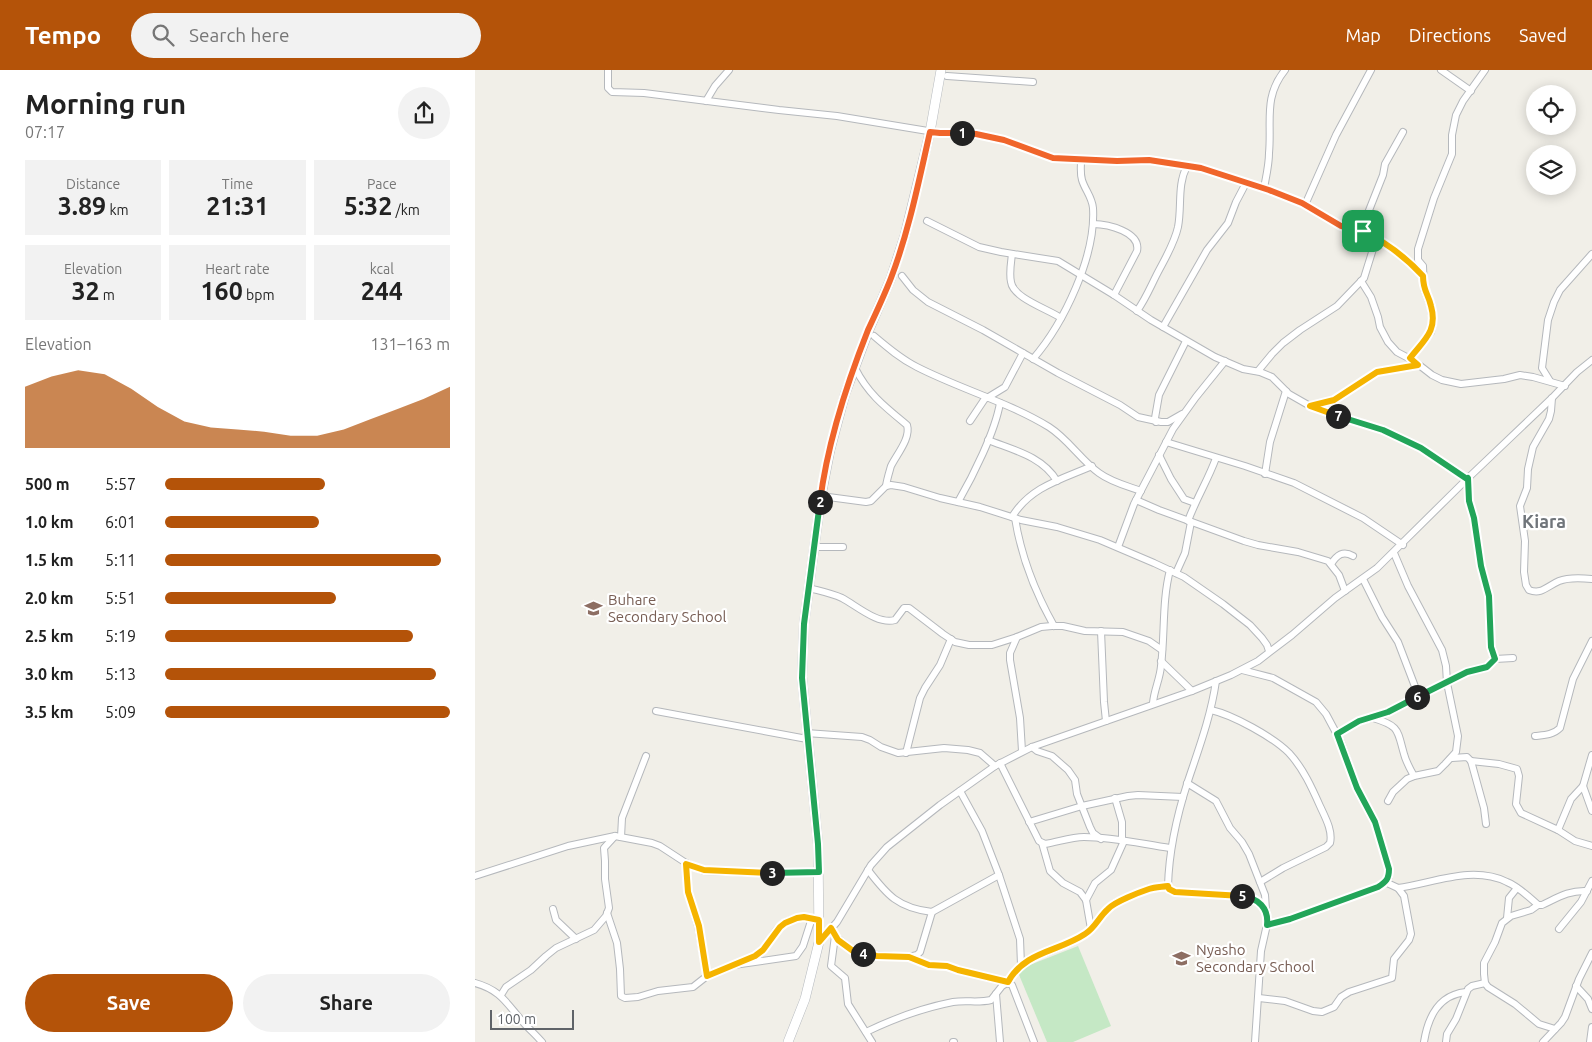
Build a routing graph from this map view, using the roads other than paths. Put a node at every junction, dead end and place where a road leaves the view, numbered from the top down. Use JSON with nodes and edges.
{"nodes":[{"id":1,"x":608,"y":70,"type":"edge"},
{"id":2,"x":729,"y":70,"type":"edge"},
{"id":3,"x":1285,"y":70,"type":"edge"},
{"id":4,"x":1371,"y":70,"type":"edge"},
{"id":5,"x":1441,"y":70,"type":"edge"},
{"id":6,"x":1485,"y":70,"type":"edge"},
{"id":7,"x":944,"y":73,"type":"edge"},
{"id":8,"x":1033,"y":82,"type":"dead end"},
{"id":9,"x":1471,"y":91,"type":"junction"},
{"id":10,"x":706,"y":102,"type":"junction"},
{"id":11,"x":930,"y":132,"type":"junction"},
{"id":12,"x":1403,"y":132,"type":"dead end"},
{"id":13,"x":1081,"y":160,"type":"junction"},
{"id":14,"x":1187,"y":166,"type":"junction"},
{"id":15,"x":1246,"y":182,"type":"junction"},
{"id":16,"x":1264,"y":188,"type":"junction"},
{"id":17,"x":1305,"y":205,"type":"junction"},
{"id":18,"x":927,"y":220,"type":"dead end"},
{"id":19,"x":1093,"y":224,"type":"junction"},
{"id":20,"x":1341,"y":226,"type":"junction"},
{"id":21,"x":1378,"y":240,"type":"junction"},
{"id":22,"x":1012,"y":254,"type":"junction"},
{"id":23,"x":1592,"y":254,"type":"edge"},
{"id":24,"x":1080,"y":274,"type":"junction"},
{"id":25,"x":903,"y":276,"type":"dead end"},
{"id":26,"x":1423,"y":276,"type":"junction"},
{"id":27,"x":1361,"y":281,"type":"junction"},
{"id":28,"x":1114,"y":295,"type":"junction"},
{"id":29,"x":1137,"y":311,"type":"junction"},
{"id":30,"x":1061,"y":318,"type":"junction"},
{"id":31,"x":1163,"y":327,"type":"junction"},
{"id":32,"x":874,"y":336,"type":"dead end"},
{"id":33,"x":1186,"y":341,"type":"junction"},
{"id":34,"x":1023,"y":353,"type":"junction"},
{"id":35,"x":1410,"y":358,"type":"junction"},
{"id":36,"x":1033,"y":359,"type":"junction"},
{"id":37,"x":1592,"y":360,"type":"edge"},
{"id":38,"x":1225,"y":361,"type":"junction"},
{"id":39,"x":1418,"y":365,"type":"junction"},
{"id":40,"x":855,"y":368,"type":"junction"},
{"id":41,"x":1258,"y":371,"type":"junction"},
{"id":42,"x":1550,"y":381,"type":"junction"},
{"id":43,"x":1565,"y":386,"type":"junction"},
{"id":44,"x":1005,"y":387,"type":"junction"},
{"id":45,"x":1286,"y":391,"type":"junction"},
{"id":46,"x":987,"y":398,"type":"junction"},
{"id":47,"x":1552,"y":398,"type":"junction"},
{"id":48,"x":1001,"y":404,"type":"junction"},
{"id":49,"x":1310,"y":406,"type":"junction"},
{"id":50,"x":1182,"y":414,"type":"junction"},
{"id":51,"x":970,"y":421,"type":"dead end"},
{"id":52,"x":1156,"y":422,"type":"junction"},
{"id":53,"x":988,"y":440,"type":"junction"},
{"id":54,"x":1166,"y":442,"type":"junction"},
{"id":55,"x":1159,"y":455,"type":"junction"},
{"id":56,"x":1216,"y":458,"type":"junction"},
{"id":57,"x":1092,"y":466,"type":"junction"},
{"id":58,"x":1265,"y":474,"type":"junction"},
{"id":59,"x":1467,"y":478,"type":"junction"},
{"id":60,"x":1057,"y":481,"type":"junction"},
{"id":61,"x":887,"y":486,"type":"junction"},
{"id":62,"x":1141,"y":491,"type":"junction"},
{"id":63,"x":821,"y":496,"type":"junction"},
{"id":64,"x":1136,"y":500,"type":"junction"},
{"id":65,"x":958,"y":502,"type":"junction"},
{"id":66,"x":1195,"y":503,"type":"junction"},
{"id":67,"x":1013,"y":517,"type":"junction"},
{"id":68,"x":1189,"y":521,"type":"junction"},
{"id":69,"x":1403,"y":544,"type":"junction"},
{"id":70,"x":814,"y":546,"type":"junction"},
{"id":71,"x":843,"y":547,"type":"dead end"},
{"id":72,"x":1118,"y":548,"type":"junction"},
{"id":73,"x":1394,"y":553,"type":"junction"},
{"id":74,"x":1353,"y":556,"type":"dead end"},
{"id":75,"x":1331,"y":564,"type":"junction"},
{"id":76,"x":1173,"y":571,"type":"junction"},
{"id":77,"x":1363,"y":579,"type":"junction"},
{"id":78,"x":1592,"y":579,"type":"edge"},
{"id":79,"x":809,"y":588,"type":"junction"},
{"id":80,"x":1345,"y":591,"type":"junction"},
{"id":81,"x":1054,"y":626,"type":"junction"},
{"id":82,"x":1101,"y":631,"type":"junction"},
{"id":83,"x":1017,"y":638,"type":"junction"},
{"id":84,"x":951,"y":639,"type":"junction"},
{"id":85,"x":1592,"y":641,"type":"edge"},
{"id":86,"x":1163,"y":650,"type":"junction"},
{"id":87,"x":1269,"y":651,"type":"junction"},
{"id":88,"x":1513,"y":658,"type":"dead end"},
{"id":89,"x":1495,"y":659,"type":"junction"},
{"id":90,"x":1161,"y":661,"type":"junction"},
{"id":91,"x":1242,"y":670,"type":"junction"},
{"id":92,"x":1216,"y":681,"type":"junction"},
{"id":93,"x":1447,"y":683,"type":"junction"},
{"id":94,"x":1192,"y":691,"type":"junction"},
{"id":95,"x":1419,"y":697,"type":"junction"},
{"id":96,"x":1153,"y":704,"type":"junction"},
{"id":97,"x":1211,"y":710,"type":"junction"},
{"id":98,"x":656,"y":711,"type":"dead end"},
{"id":99,"x":1371,"y":717,"type":"junction"},
{"id":100,"x":1106,"y":721,"type":"junction"},
{"id":101,"x":1337,"y":734,"type":"junction"},
{"id":102,"x":806,"y":736,"type":"junction"},
{"id":103,"x":1535,"y":736,"type":"dead end"},
{"id":104,"x":1032,"y":747,"type":"junction"},
{"id":105,"x":1022,"y":751,"type":"junction"},
{"id":106,"x":906,"y":752,"type":"junction"},
{"id":107,"x":1592,"y":755,"type":"edge"},
{"id":108,"x":646,"y":756,"type":"dead end"},
{"id":109,"x":1452,"y":758,"type":"junction"},
{"id":110,"x":1471,"y":761,"type":"junction"},
{"id":111,"x":997,"y":765,"type":"junction"},
{"id":112,"x":1414,"y":776,"type":"junction"},
{"id":113,"x":1187,"y":783,"type":"junction"},
{"id":114,"x":1583,"y":786,"type":"junction"},
{"id":115,"x":960,"y":791,"type":"junction"},
{"id":116,"x":1183,"y":797,"type":"junction"},
{"id":117,"x":1115,"y":798,"type":"junction"},
{"id":118,"x":1388,"y":801,"type":"dead end"},
{"id":119,"x":1082,"y":806,"type":"junction"},
{"id":120,"x":1592,"y":811,"type":"edge"},
{"id":121,"x":1029,"y":822,"type":"junction"},
{"id":122,"x":1486,"y":824,"type":"dead end"},
{"id":123,"x":1558,"y":830,"type":"junction"},
{"id":124,"x":618,"y":836,"type":"junction"},
{"id":125,"x":1101,"y":839,"type":"junction"},
{"id":126,"x":1123,"y":841,"type":"junction"},
{"id":127,"x":1042,"y":843,"type":"junction"},
{"id":128,"x":1592,"y":846,"type":"edge"},
{"id":129,"x":1171,"y":848,"type":"junction"},
{"id":130,"x":686,"y":864,"type":"junction"},
{"id":131,"x":868,"y":870,"type":"junction"},
{"id":132,"x":819,"y":872,"type":"junction"},
{"id":133,"x":999,"y":875,"type":"junction"},
{"id":134,"x":475,"y":876,"type":"edge"},
{"id":135,"x":1592,"y":881,"type":"edge"},
{"id":136,"x":1260,"y":882,"type":"junction"},
{"id":137,"x":1385,"y":882,"type":"junction"},
{"id":138,"x":1168,"y":886,"type":"junction"},
{"id":139,"x":1398,"y":888,"type":"junction"},
{"id":140,"x":1517,"y":888,"type":"junction"},
{"id":141,"x":1587,"y":891,"type":"junction"},
{"id":142,"x":1086,"y":900,"type":"junction"},
{"id":143,"x":1538,"y":905,"type":"junction"},
{"id":144,"x":553,"y":909,"type":"dead end"},
{"id":145,"x":1266,"y":910,"type":"junction"},
{"id":146,"x":931,"y":912,"type":"junction"},
{"id":147,"x":607,"y":913,"type":"junction"},
{"id":148,"x":815,"y":918,"type":"junction"},
{"id":149,"x":1507,"y":918,"type":"junction"},
{"id":150,"x":1267,"y":925,"type":"junction"},
{"id":151,"x":831,"y":928,"type":"junction"},
{"id":152,"x":1091,"y":929,"type":"junction"},
{"id":153,"x":1559,"y":929,"type":"dead end"},
{"id":154,"x":835,"y":936,"type":"junction"},
{"id":155,"x":576,"y":939,"type":"junction"},
{"id":156,"x":819,"y":942,"type":"junction"},
{"id":157,"x":1592,"y":953,"type":"edge"},
{"id":158,"x":909,"y":957,"type":"junction"},
{"id":159,"x":733,"y":965,"type":"junction"},
{"id":160,"x":1021,"y":965,"type":"junction"},
{"id":161,"x":707,"y":976,"type":"junction"},
{"id":162,"x":1008,"y":982,"type":"junction"},
{"id":163,"x":1485,"y":982,"type":"junction"},
{"id":164,"x":475,"y":983,"type":"edge"},
{"id":165,"x":1576,"y":986,"type":"junction"},
{"id":166,"x":1466,"y":992,"type":"junction"},
{"id":167,"x":996,"y":994,"type":"junction"},
{"id":168,"x":501,"y":995,"type":"junction"},
{"id":169,"x":1259,"y":998,"type":"junction"},
{"id":170,"x":1592,"y":1009,"type":"edge"},
{"id":171,"x":1592,"y":1026,"type":"edge"},
{"id":172,"x":1555,"y":1030,"type":"junction"},
{"id":173,"x":866,"y":1032,"type":"junction"},
{"id":174,"x":542,"y":1042,"type":"edge"},
{"id":175,"x":788,"y":1042,"type":"edge"},
{"id":176,"x":872,"y":1042,"type":"edge"},
{"id":177,"x":1000,"y":1042,"type":"edge"},
{"id":178,"x":1034,"y":1042,"type":"edge"},
{"id":179,"x":1256,"y":1042,"type":"edge"},
{"id":180,"x":1424,"y":1042,"type":"edge"},
{"id":181,"x":1446,"y":1042,"type":"edge"},
{"id":182,"x":1543,"y":1042,"type":"edge"},
{"id":183,"x":1590,"y":1042,"type":"edge"}],
"edges":[{"from":1,"to":10,"type":"street"},
{"from":2,"to":10,"type":"street"},
{"from":3,"to":16,"type":"street"},
{"from":4,"to":17,"type":"street"},
{"from":5,"to":9,"type":"street"},
{"from":6,"to":9,"type":"street"},
{"from":7,"to":8,"type":"street"},
{"from":7,"to":11,"type":"main road"},
{"from":9,"to":26,"type":"street"},
{"from":10,"to":11,"type":"street"},
{"from":11,"to":13,"type":"street"},
{"from":11,"to":40,"type":"main road"},
{"from":12,"to":20,"type":"street"},
{"from":13,"to":14,"type":"street"},
{"from":13,"to":19,"type":"street"},
{"from":14,"to":15,"type":"street"},
{"from":14,"to":29,"type":"street"},
{"from":15,"to":16,"type":"street"},
{"from":15,"to":31,"type":"street"},
{"from":16,"to":17,"type":"street"},
{"from":17,"to":20,"type":"street"},
{"from":18,"to":22,"type":"street"},
{"from":19,"to":24,"type":"street"},
{"from":19,"to":28,"type":"street"},
{"from":20,"to":21,"type":"street"},
{"from":21,"to":26,"type":"street"},
{"from":21,"to":27,"type":"street"},
{"from":22,"to":24,"type":"street"},
{"from":22,"to":30,"type":"street"},
{"from":23,"to":42,"type":"street"},
{"from":24,"to":28,"type":"street"},
{"from":24,"to":30,"type":"street"},
{"from":25,"to":34,"type":"street"},
{"from":26,"to":35,"type":"street"},
{"from":27,"to":35,"type":"street"},
{"from":27,"to":41,"type":"street"},
{"from":28,"to":29,"type":"street"},
{"from":29,"to":31,"type":"street"},
{"from":30,"to":36,"type":"street"},
{"from":31,"to":33,"type":"street"},
{"from":32,"to":46,"type":"street"},
{"from":33,"to":38,"type":"street"},
{"from":33,"to":52,"type":"street"},
{"from":34,"to":36,"type":"street"},
{"from":34,"to":44,"type":"street"},
{"from":35,"to":39,"type":"street"},
{"from":36,"to":52,"type":"street"},
{"from":37,"to":43,"type":"street"},
{"from":38,"to":41,"type":"street"},
{"from":38,"to":50,"type":"street"},
{"from":39,"to":42,"type":"street"},
{"from":39,"to":49,"type":"street"},
{"from":40,"to":61,"type":"street"},
{"from":40,"to":63,"type":"main road"},
{"from":41,"to":45,"type":"street"},
{"from":42,"to":43,"type":"street"},
{"from":43,"to":47,"type":"street"},
{"from":44,"to":46,"type":"street"},
{"from":44,"to":48,"type":"street"},
{"from":45,"to":49,"type":"street"},
{"from":45,"to":58,"type":"street"},
{"from":46,"to":48,"type":"street"},
{"from":46,"to":51,"type":"street"},
{"from":47,"to":59,"type":"street"},
{"from":47,"to":78,"type":"street"},
{"from":48,"to":53,"type":"street"},
{"from":48,"to":57,"type":"street"},
{"from":49,"to":59,"type":"street"},
{"from":50,"to":52,"type":"street"},
{"from":50,"to":54,"type":"street"},
{"from":53,"to":60,"type":"street"},
{"from":53,"to":65,"type":"street"},
{"from":54,"to":55,"type":"street"},
{"from":54,"to":56,"type":"street"},
{"from":55,"to":62,"type":"street"},
{"from":55,"to":66,"type":"street"},
{"from":56,"to":58,"type":"street"},
{"from":56,"to":66,"type":"street"},
{"from":57,"to":60,"type":"street"},
{"from":57,"to":62,"type":"street"},
{"from":58,"to":69,"type":"street"},
{"from":59,"to":69,"type":"street"},
{"from":59,"to":89,"type":"street"},
{"from":60,"to":67,"type":"street"},
{"from":61,"to":63,"type":"street"},
{"from":61,"to":65,"type":"street"},
{"from":62,"to":64,"type":"street"},
{"from":63,"to":70,"type":"main road"},
{"from":64,"to":68,"type":"street"},
{"from":64,"to":72,"type":"street"},
{"from":65,"to":67,"type":"street"},
{"from":66,"to":68,"type":"street"},
{"from":67,"to":72,"type":"street"},
{"from":67,"to":81,"type":"street"},
{"from":68,"to":75,"type":"street"},
{"from":68,"to":76,"type":"street"},
{"from":69,"to":73,"type":"street"},
{"from":70,"to":71,"type":"street"},
{"from":70,"to":79,"type":"main road"},
{"from":72,"to":76,"type":"street"},
{"from":73,"to":77,"type":"street"},
{"from":73,"to":93,"type":"street"},
{"from":74,"to":75,"type":"street"},
{"from":75,"to":80,"type":"street"},
{"from":76,"to":86,"type":"street"},
{"from":76,"to":87,"type":"street"},
{"from":77,"to":80,"type":"street"},
{"from":77,"to":95,"type":"street"},
{"from":79,"to":84,"type":"street"},
{"from":79,"to":102,"type":"main road"},
{"from":80,"to":87,"type":"street"},
{"from":81,"to":82,"type":"street"},
{"from":81,"to":83,"type":"street"},
{"from":82,"to":86,"type":"street"},
{"from":82,"to":100,"type":"street"},
{"from":83,"to":84,"type":"street"},
{"from":83,"to":105,"type":"street"},
{"from":84,"to":106,"type":"street"},
{"from":85,"to":103,"type":"street"},
{"from":86,"to":90,"type":"street"},
{"from":87,"to":91,"type":"street"},
{"from":88,"to":89,"type":"street"},
{"from":89,"to":93,"type":"street"},
{"from":90,"to":94,"type":"street"},
{"from":90,"to":96,"type":"street"},
{"from":91,"to":92,"type":"street"},
{"from":91,"to":101,"type":"street"},
{"from":92,"to":94,"type":"street"},
{"from":92,"to":97,"type":"street"},
{"from":93,"to":95,"type":"street"},
{"from":93,"to":109,"type":"street"},
{"from":94,"to":96,"type":"street"},
{"from":95,"to":99,"type":"street"},
{"from":96,"to":100,"type":"street"},
{"from":97,"to":113,"type":"street"},
{"from":97,"to":136,"type":"street"},
{"from":98,"to":102,"type":"street"},
{"from":99,"to":101,"type":"street"},
{"from":99,"to":112,"type":"street"},
{"from":100,"to":104,"type":"street"},
{"from":101,"to":137,"type":"street"},
{"from":102,"to":106,"type":"street"},
{"from":102,"to":132,"type":"main road"},
{"from":104,"to":105,"type":"street"},
{"from":104,"to":119,"type":"street"},
{"from":105,"to":111,"type":"street"},
{"from":106,"to":111,"type":"street"},
{"from":107,"to":114,"type":"street"},
{"from":108,"to":124,"type":"street"},
{"from":109,"to":110,"type":"street"},
{"from":109,"to":112,"type":"street"},
{"from":110,"to":122,"type":"street"},
{"from":110,"to":123,"type":"street"},
{"from":111,"to":115,"type":"street"},
{"from":111,"to":121,"type":"street"},
{"from":112,"to":118,"type":"street"},
{"from":113,"to":116,"type":"street"},
{"from":113,"to":136,"type":"street"},
{"from":114,"to":120,"type":"street"},
{"from":114,"to":123,"type":"street"},
{"from":115,"to":131,"type":"street"},
{"from":115,"to":133,"type":"street"},
{"from":116,"to":117,"type":"street"},
{"from":116,"to":129,"type":"street"},
{"from":117,"to":119,"type":"street"},
{"from":117,"to":126,"type":"street"},
{"from":119,"to":121,"type":"street"},
{"from":119,"to":125,"type":"street"},
{"from":121,"to":127,"type":"street"},
{"from":123,"to":128,"type":"street"},
{"from":124,"to":130,"type":"street"},
{"from":124,"to":134,"type":"street"},
{"from":124,"to":147,"type":"street"},
{"from":125,"to":126,"type":"street"},
{"from":125,"to":127,"type":"street"},
{"from":126,"to":129,"type":"street"},
{"from":126,"to":142,"type":"street"},
{"from":127,"to":142,"type":"street"},
{"from":129,"to":138,"type":"street"},
{"from":130,"to":132,"type":"street"},
{"from":130,"to":161,"type":"street"},
{"from":131,"to":146,"type":"street"},
{"from":131,"to":151,"type":"street"},
{"from":132,"to":148,"type":"main road"},
{"from":133,"to":146,"type":"street"},
{"from":133,"to":160,"type":"street"},
{"from":135,"to":141,"type":"street"},
{"from":136,"to":145,"type":"street"},
{"from":137,"to":139,"type":"street"},
{"from":137,"to":150,"type":"street"},
{"from":138,"to":145,"type":"street"},
{"from":138,"to":152,"type":"street"},
{"from":139,"to":140,"type":"street"},
{"from":139,"to":169,"type":"street"},
{"from":140,"to":143,"type":"street"},
{"from":140,"to":149,"type":"street"},
{"from":141,"to":143,"type":"street"},
{"from":141,"to":153,"type":"street"},
{"from":142,"to":152,"type":"street"},
{"from":143,"to":149,"type":"street"},
{"from":144,"to":155,"type":"street"},
{"from":145,"to":150,"type":"street"},
{"from":146,"to":158,"type":"street"},
{"from":147,"to":155,"type":"street"},
{"from":147,"to":161,"type":"street"},
{"from":148,"to":156,"type":"main road"},
{"from":148,"to":159,"type":"street"},
{"from":148,"to":159,"type":"street"},
{"from":149,"to":163,"type":"street"},
{"from":150,"to":169,"type":"street"},
{"from":151,"to":154,"type":"street"},
{"from":151,"to":156,"type":"street"},
{"from":152,"to":160,"type":"street"},
{"from":154,"to":158,"type":"street"},
{"from":154,"to":173,"type":"street"},
{"from":155,"to":168,"type":"street"},
{"from":156,"to":175,"type":"main road"},
{"from":157,"to":165,"type":"street"},
{"from":158,"to":162,"type":"street"},
{"from":159,"to":161,"type":"street"},
{"from":160,"to":162,"type":"street"},
{"from":162,"to":167,"type":"street"},
{"from":162,"to":178,"type":"street"},
{"from":163,"to":166,"type":"street"},
{"from":163,"to":172,"type":"street"},
{"from":164,"to":168,"type":"street"},
{"from":165,"to":170,"type":"street"},
{"from":165,"to":172,"type":"street"},
{"from":166,"to":180,"type":"street"},
{"from":166,"to":181,"type":"street"},
{"from":167,"to":173,"type":"street"},
{"from":167,"to":177,"type":"street"},
{"from":168,"to":174,"type":"street"},
{"from":169,"to":179,"type":"street"},
{"from":171,"to":183,"type":"street"},
{"from":172,"to":182,"type":"street"},
{"from":173,"to":176,"type":"street"}]}
